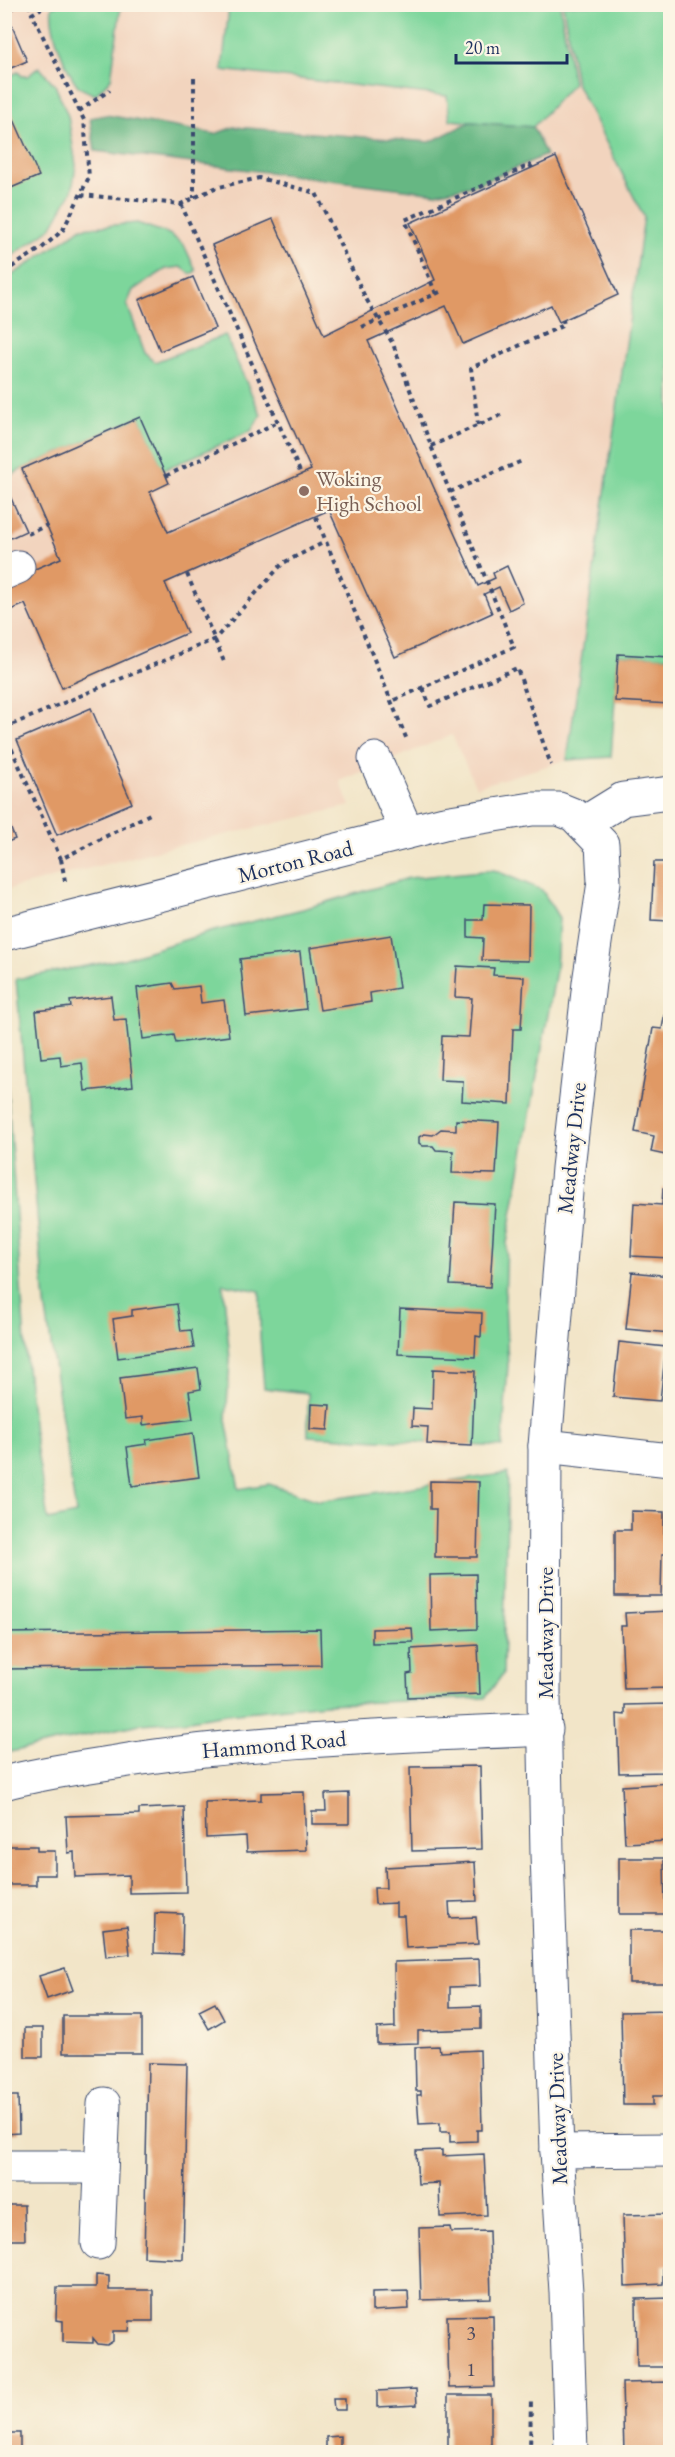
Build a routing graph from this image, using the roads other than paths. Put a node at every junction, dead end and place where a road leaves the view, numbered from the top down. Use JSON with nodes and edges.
{"nodes":[{"id":1,"x":375,"y":759,"type":"dead end"},
{"id":2,"x":670,"y":793,"type":"edge"},
{"id":3,"x":584,"y":823,"type":"junction"},
{"id":4,"x":407,"y":832,"type":"junction"},
{"id":5,"x":4,"y":934,"type":"edge"},
{"id":6,"x":545,"y":1446,"type":"junction"},
{"id":7,"x":670,"y":1460,"type":"edge"},
{"id":8,"x":546,"y":1729,"type":"junction"},
{"id":9,"x":4,"y":1784,"type":"edge"},
{"id":10,"x":104,"y":2104,"type":"dead end"},
{"id":11,"x":670,"y":2150,"type":"edge"},
{"id":12,"x":557,"y":2151,"type":"junction"},
{"id":13,"x":4,"y":2167,"type":"edge"},
{"id":14,"x":101,"y":2168,"type":"junction"},
{"id":15,"x":98,"y":2243,"type":"dead end"},
{"id":16,"x":571,"y":2452,"type":"edge"}],
"edges":[{"from":1,"to":4,"type":"street"},
{"from":2,"to":3,"type":"street"},
{"from":3,"to":4,"type":"street","name":"Morton Road"},
{"from":3,"to":6,"type":"street","name":"Meadway Drive"},
{"from":4,"to":5,"type":"street","name":"Morton Road"},
{"from":6,"to":7,"type":"street"},
{"from":6,"to":8,"type":"street","name":"Meadway Drive"},
{"from":8,"to":9,"type":"street","name":"Hammond Road"},
{"from":8,"to":12,"type":"street","name":"Meadway Drive"},
{"from":10,"to":14,"type":"street"},
{"from":11,"to":12,"type":"street"},
{"from":12,"to":16,"type":"street","name":"Meadway Drive"},
{"from":13,"to":14,"type":"street"},
{"from":14,"to":15,"type":"street"}]}
